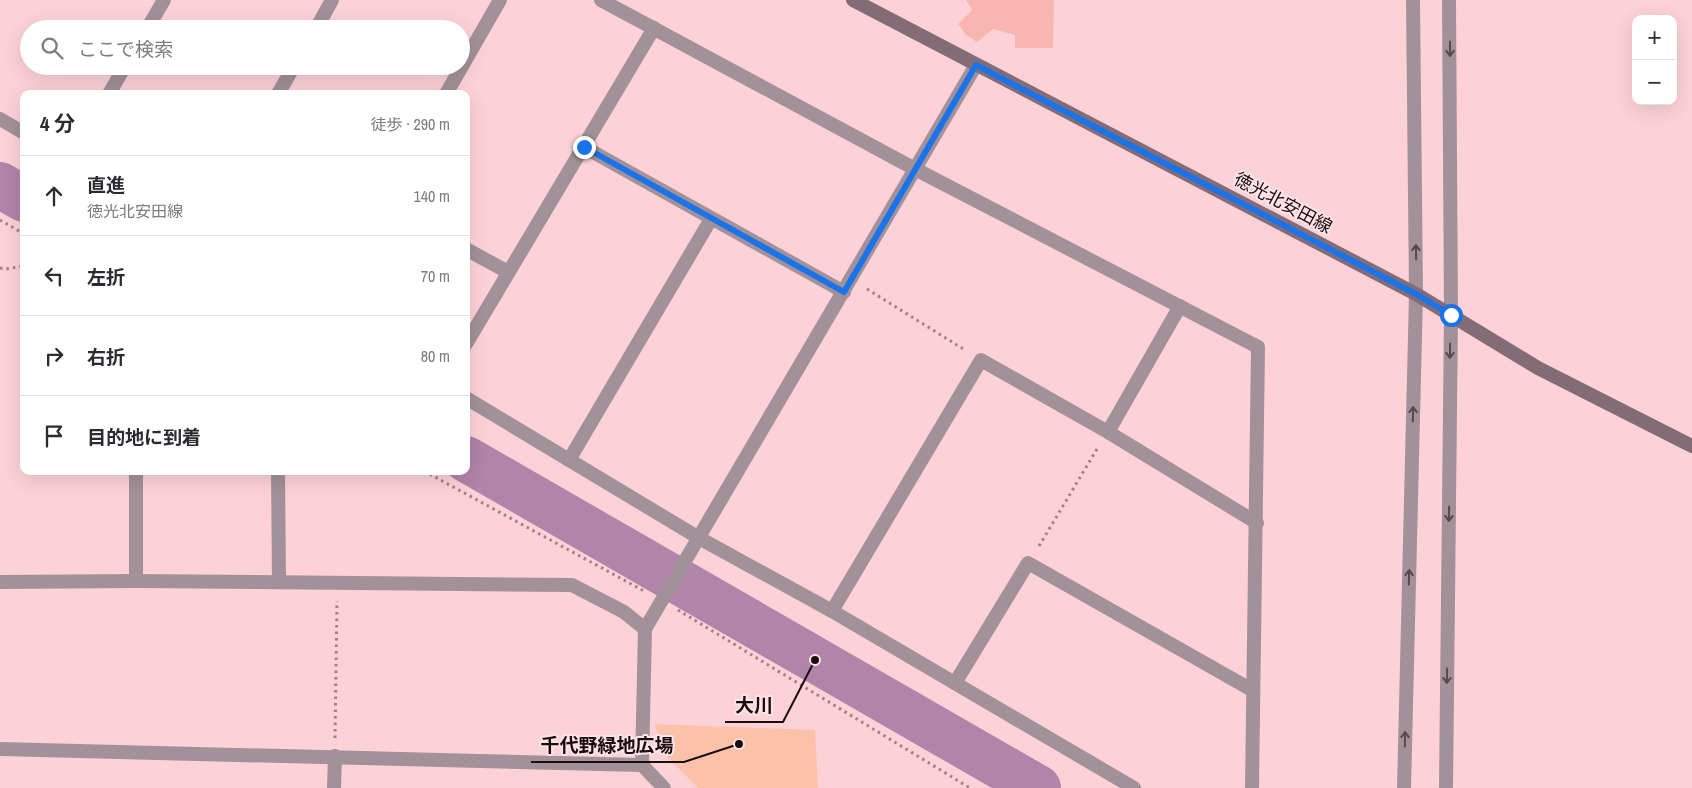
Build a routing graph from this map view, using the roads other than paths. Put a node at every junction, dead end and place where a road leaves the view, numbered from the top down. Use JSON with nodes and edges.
{"nodes":[{"id":1,"x":164,"y":0,"type":"edge"},
{"id":2,"x":332,"y":0,"type":"edge"},
{"id":3,"x":500,"y":0,"type":"edge"},
{"id":4,"x":601,"y":0,"type":"edge"},
{"id":5,"x":853,"y":0,"type":"edge"},
{"id":6,"x":1413,"y":0,"type":"edge"},
{"id":7,"x":1449,"y":0,"type":"edge"},
{"id":8,"x":152,"y":20,"type":"edge"},
{"id":9,"x":321,"y":20,"type":"edge"},
{"id":10,"x":654,"y":28,"type":"junction"},
{"id":11,"x":470,"y":52,"type":"edge"},
{"id":12,"x":976,"y":65,"type":"junction"},
{"id":13,"x":120,"y":75,"type":"edge"},
{"id":14,"x":289,"y":75,"type":"edge"},
{"id":15,"x":457,"y":75,"type":"edge"},
{"id":16,"x":111,"y":90,"type":"edge"},
{"id":17,"x":280,"y":90,"type":"edge"},
{"id":18,"x":448,"y":90,"type":"edge"},
{"id":19,"x":0,"y":119,"type":"edge"},
{"id":20,"x":20,"y":131,"type":"edge"},
{"id":21,"x":584,"y":147,"type":"junction"},
{"id":22,"x":915,"y":169,"type":"junction"},
{"id":23,"x":711,"y":219,"type":"junction"},
{"id":24,"x":470,"y":251,"type":"edge"},
{"id":25,"x":508,"y":272,"type":"junction"},
{"id":26,"x":844,"y":292,"type":"junction"},
{"id":27,"x":1416,"y":294,"type":"junction"},
{"id":28,"x":1180,"y":306,"type":"junction"},
{"id":29,"x":1451,"y":315,"type":"junction"},
{"id":30,"x":470,"y":337,"type":"edge"},
{"id":31,"x":470,"y":400,"type":"edge"},
{"id":32,"x":1108,"y":432,"type":"junction"},
{"id":33,"x":1692,"y":446,"type":"edge"},
{"id":34,"x":569,"y":460,"type":"junction"},
{"id":35,"x":136,"y":475,"type":"edge"},
{"id":36,"x":278,"y":475,"type":"edge"},
{"id":37,"x":1257,"y":523,"type":"junction"},
{"id":38,"x":699,"y":538,"type":"junction"},
{"id":39,"x":136,"y":581,"type":"junction"},
{"id":40,"x":0,"y":582,"type":"edge"},
{"id":41,"x":279,"y":582,"type":"junction"},
{"id":42,"x":832,"y":611,"type":"junction"},
{"id":43,"x":646,"y":630,"type":"junction"},
{"id":44,"x":955,"y":683,"type":"junction"},
{"id":45,"x":1252,"y":690,"type":"junction"},
{"id":46,"x":0,"y":749,"type":"edge"},
{"id":47,"x":335,"y":756,"type":"junction"},
{"id":48,"x":642,"y":765,"type":"junction"},
{"id":49,"x":334,"y":788,"type":"edge"},
{"id":50,"x":664,"y":788,"type":"edge"},
{"id":51,"x":1134,"y":788,"type":"edge"},
{"id":52,"x":1252,"y":788,"type":"edge"},
{"id":53,"x":1404,"y":788,"type":"edge"},
{"id":54,"x":1446,"y":788,"type":"edge"}],
"edges":[{"from":1,"to":8,"type":"street"},
{"from":2,"to":9,"type":"street"},
{"from":3,"to":11,"type":"street"},
{"from":4,"to":10,"type":"street"},
{"from":5,"to":12,"type":"main road","name":"徳光北安田線"},
{"from":27,"to":6,"type":"street","one_way":true},
{"from":7,"to":29,"type":"street","one_way":true},
{"from":10,"to":21,"type":"street"},
{"from":10,"to":22,"type":"street"},
{"from":12,"to":22,"type":"street"},
{"from":12,"to":27,"type":"main road","name":"徳光北安田線"},
{"from":13,"to":16,"type":"street"},
{"from":14,"to":17,"type":"street"},
{"from":15,"to":18,"type":"street"},
{"from":19,"to":20,"type":"street"},
{"from":21,"to":23,"type":"street"},
{"from":21,"to":25,"type":"street"},
{"from":22,"to":26,"type":"street"},
{"from":22,"to":28,"type":"street"},
{"from":23,"to":26,"type":"street"},
{"from":23,"to":34,"type":"street"},
{"from":24,"to":25,"type":"street"},
{"from":25,"to":30,"type":"street"},
{"from":26,"to":38,"type":"street"},
{"from":27,"to":29,"type":"main road","name":"徳光北安田線"},
{"from":53,"to":27,"type":"street","one_way":true},
{"from":28,"to":32,"type":"street"},
{"from":28,"to":37,"type":"street"},
{"from":29,"to":33,"type":"main road","name":"徳光北安田線"},
{"from":29,"to":54,"type":"street","one_way":true},
{"from":31,"to":34,"type":"street"},
{"from":32,"to":37,"type":"street"},
{"from":32,"to":42,"type":"street"},
{"from":34,"to":38,"type":"street"},
{"from":35,"to":39,"type":"street"},
{"from":36,"to":41,"type":"street"},
{"from":37,"to":45,"type":"street"},
{"from":38,"to":42,"type":"street"},
{"from":38,"to":43,"type":"street"},
{"from":39,"to":40,"type":"street"},
{"from":39,"to":41,"type":"street"},
{"from":41,"to":43,"type":"street"},
{"from":42,"to":44,"type":"street"},
{"from":43,"to":48,"type":"street"},
{"from":44,"to":45,"type":"street"},
{"from":44,"to":51,"type":"street"},
{"from":45,"to":52,"type":"street"},
{"from":46,"to":47,"type":"street"},
{"from":47,"to":48,"type":"street"},
{"from":47,"to":49,"type":"street"},
{"from":48,"to":50,"type":"street"}]}
